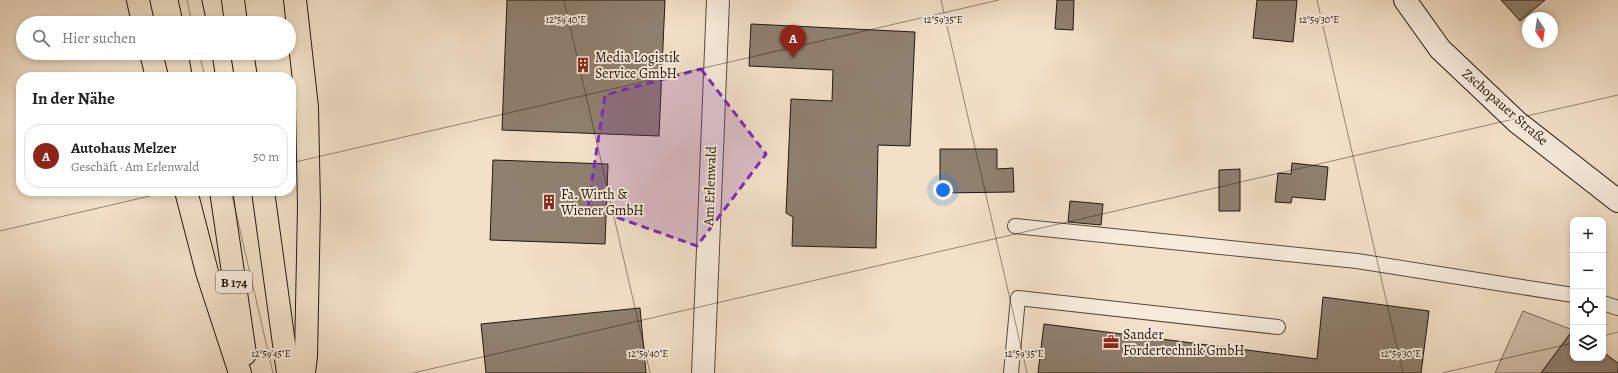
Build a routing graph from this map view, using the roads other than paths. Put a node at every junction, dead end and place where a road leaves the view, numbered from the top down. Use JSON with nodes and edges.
{"nodes":[{"id":1,"x":138,"y":0,"type":"edge"},
{"id":2,"x":190,"y":0,"type":"edge"},
{"id":3,"x":233,"y":0,"type":"edge"},
{"id":4,"x":295,"y":0,"type":"edge"},
{"id":5,"x":718,"y":0,"type":"edge"},
{"id":6,"x":1405,"y":0,"type":"edge"},
{"id":7,"x":141,"y":16,"type":"edge"},
{"id":8,"x":193,"y":16,"type":"edge"},
{"id":9,"x":235,"y":16,"type":"edge"},
{"id":10,"x":153,"y":60,"type":"edge"},
{"id":11,"x":201,"y":60,"type":"edge"},
{"id":12,"x":243,"y":60,"type":"edge"},
{"id":13,"x":156,"y":72,"type":"edge"},
{"id":14,"x":203,"y":72,"type":"edge"},
{"id":15,"x":245,"y":72,"type":"edge"},
{"id":16,"x":187,"y":196,"type":"edge"},
{"id":17,"x":221,"y":196,"type":"edge"},
{"id":18,"x":264,"y":196,"type":"edge"},
{"id":19,"x":1618,"y":201,"type":"edge"},
{"id":20,"x":1015,"y":226,"type":"dead end"},
{"id":21,"x":1570,"y":295,"type":"edge"},
{"id":22,"x":1606,"y":304,"type":"edge"},
{"id":23,"x":1618,"y":308,"type":"edge"},
{"id":24,"x":1278,"y":327,"type":"dead end"},
{"id":25,"x":240,"y":373,"type":"edge"},
{"id":26,"x":248,"y":373,"type":"edge"},
{"id":27,"x":288,"y":373,"type":"edge"},
{"id":28,"x":304,"y":373,"type":"edge"},
{"id":29,"x":703,"y":373,"type":"edge"},
{"id":30,"x":1011,"y":373,"type":"edge"}],
"edges":[{"from":1,"to":7,"type":"highway"},
{"from":2,"to":8,"type":"highway"},
{"from":3,"to":9,"type":"highway"},
{"from":4,"to":28,"type":"highway"},
{"from":5,"to":29,"type":"street","name":"Am Erlenwald"},
{"from":6,"to":19,"type":"street","name":"Zschopauer Straße"},
{"from":10,"to":13,"type":"highway"},
{"from":11,"to":14,"type":"highway"},
{"from":12,"to":15,"type":"highway"},
{"from":16,"to":25,"type":"highway"},
{"from":17,"to":26,"type":"highway","number":"B 174"},
{"from":18,"to":27,"type":"highway"},
{"from":20,"to":21,"type":"lane"},
{"from":22,"to":23,"type":"lane"},
{"from":24,"to":30,"type":"lane"}]}
